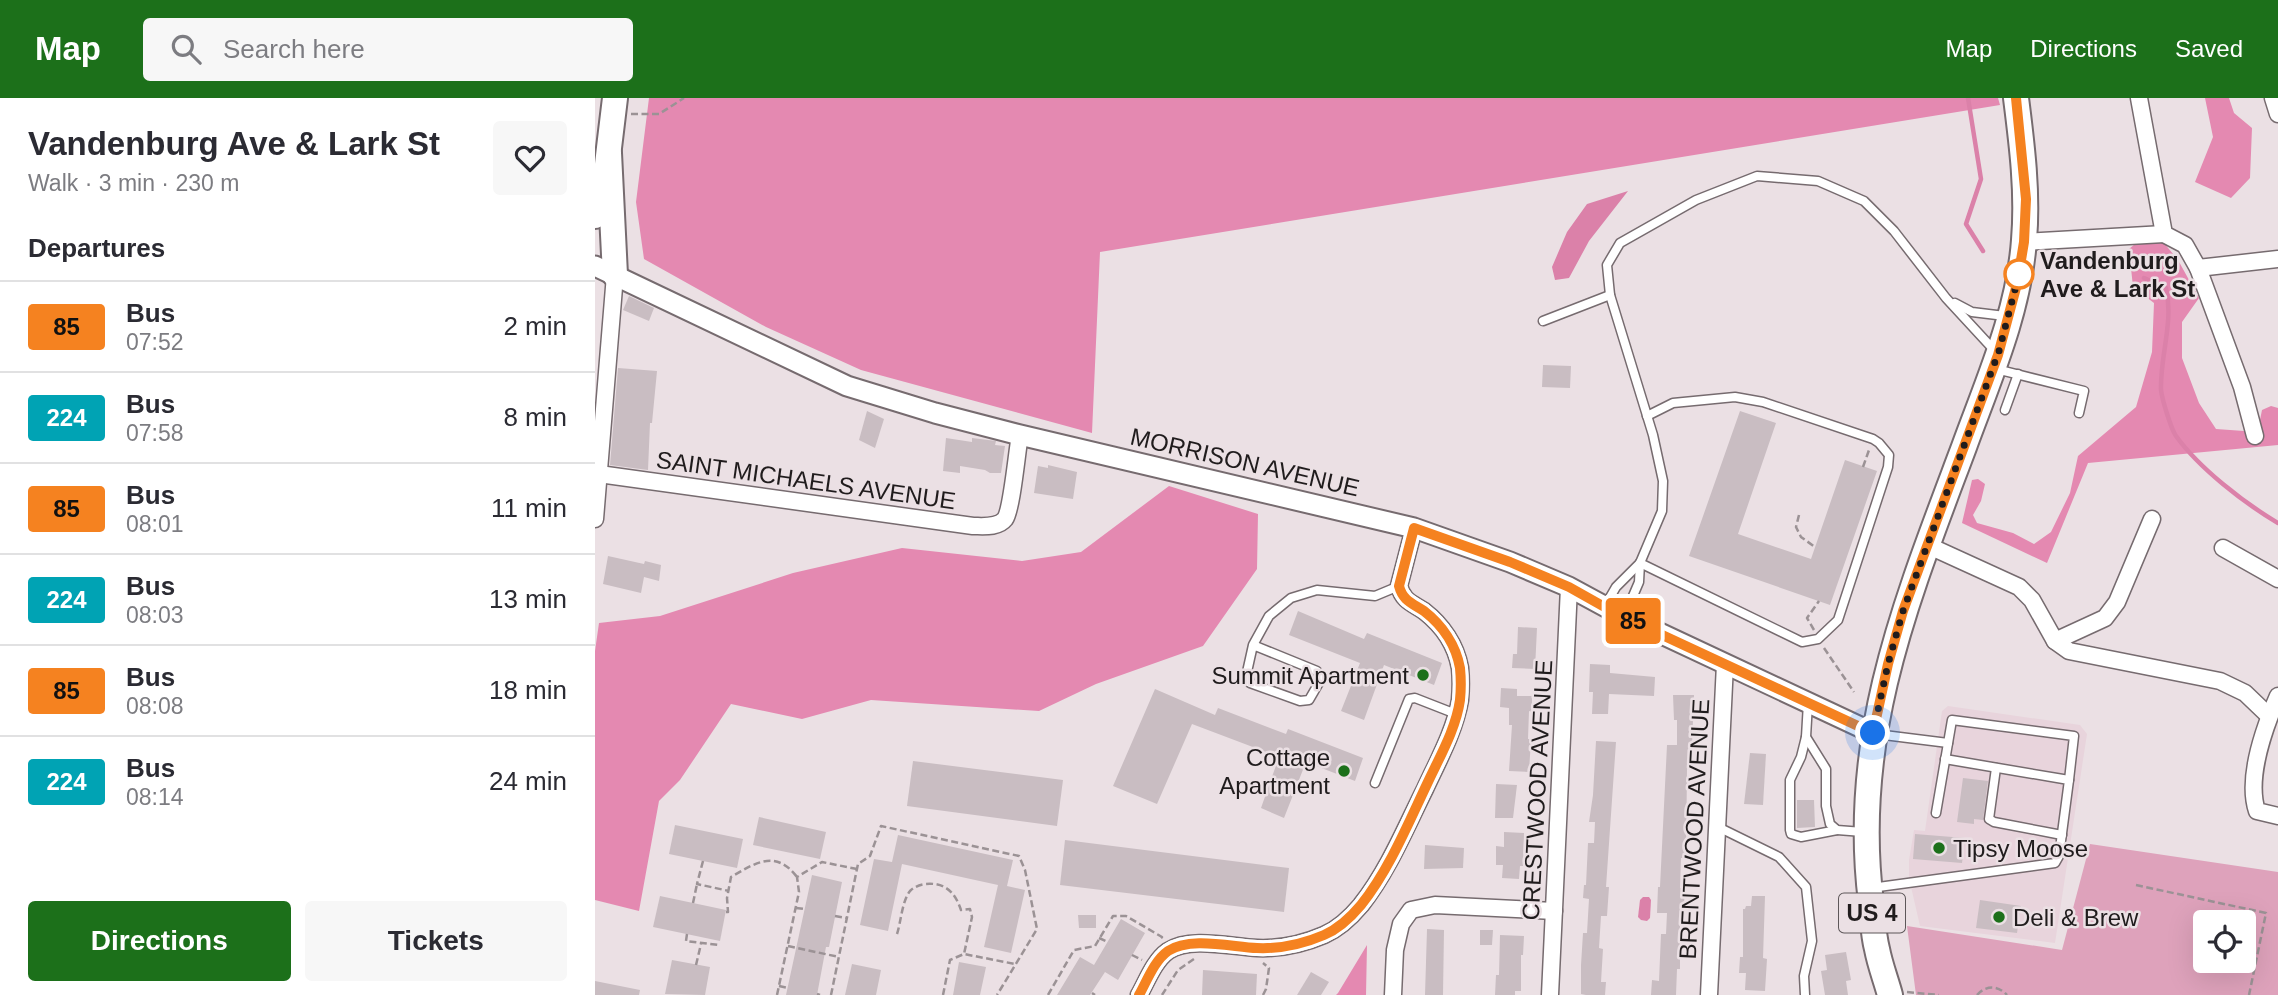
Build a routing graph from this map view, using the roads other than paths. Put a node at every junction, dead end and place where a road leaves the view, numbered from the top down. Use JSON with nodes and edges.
{"nodes":[{"id":1,"x":2016,"y":98,"type":"edge"},
{"id":2,"x":2139,"y":98,"type":"edge"},
{"id":3,"x":2273,"y":98,"type":"edge"},
{"id":4,"x":615,"y":106,"type":"edge"},
{"id":5,"x":2278,"y":114,"type":"edge"},
{"id":6,"x":609,"y":153,"type":"junction"},
{"id":7,"x":595,"y":216,"type":"edge"},
{"id":8,"x":2164,"y":234,"type":"junction"},
{"id":9,"x":2024,"y":242,"type":"junction"},
{"id":10,"x":2278,"y":259,"type":"edge"},
{"id":11,"x":2198,"y":268,"type":"junction"},
{"id":12,"x":605,"y":271,"type":"edge"},
{"id":13,"x":1610,"y":295,"type":"junction"},
{"id":14,"x":1946,"y":298,"type":"junction"},
{"id":15,"x":2009,"y":316,"type":"junction"},
{"id":16,"x":1543,"y":321,"type":"dead end"},
{"id":17,"x":1995,"y":361,"type":"junction"},
{"id":18,"x":2018,"y":374,"type":"junction"},
{"id":19,"x":2005,"y":410,"type":"dead end"},
{"id":20,"x":2079,"y":413,"type":"dead end"},
{"id":21,"x":1647,"y":416,"type":"junction"},
{"id":22,"x":600,"y":426,"type":"edge"},
{"id":23,"x":1020,"y":435,"type":"junction"},
{"id":24,"x":2255,"y":436,"type":"dead end"},
{"id":25,"x":600,"y":474,"type":"junction"},
{"id":26,"x":595,"y":519,"type":"edge"},
{"id":27,"x":2152,"y":519,"type":"dead end"},
{"id":28,"x":1414,"y":528,"type":"junction"},
{"id":29,"x":1927,"y":545,"type":"junction"},
{"id":30,"x":2223,"y":548,"type":"dead end"},
{"id":31,"x":1640,"y":563,"type":"junction"},
{"id":32,"x":2278,"y":579,"type":"edge"},
{"id":33,"x":1399,"y":586,"type":"junction"},
{"id":34,"x":1569,"y":587,"type":"junction"},
{"id":35,"x":1604,"y":607,"type":"junction"},
{"id":36,"x":1624,"y":617,"type":"junction"},
{"id":37,"x":2055,"y":641,"type":"junction"},
{"id":38,"x":1253,"y":645,"type":"junction"},
{"id":39,"x":1725,"y":664,"type":"junction"},
{"id":40,"x":2278,"y":696,"type":"edge"},
{"id":41,"x":1808,"y":701,"type":"junction"},
{"id":42,"x":1456,"y":714,"type":"junction"},
{"id":43,"x":2269,"y":716,"type":"junction"},
{"id":44,"x":1873,"y":733,"type":"junction"},
{"id":45,"x":1806,"y":737,"type":"junction"},
{"id":46,"x":1948,"y":743,"type":"junction"},
{"id":47,"x":1945,"y":759,"type":"junction"},
{"id":48,"x":1996,"y":768,"type":"junction"},
{"id":49,"x":2069,"y":780,"type":"junction"},
{"id":50,"x":1375,"y":783,"type":"dead end"},
{"id":51,"x":1936,"y":813,"type":"dead end"},
{"id":52,"x":2278,"y":816,"type":"edge"},
{"id":53,"x":1716,"y":826,"type":"junction"},
{"id":54,"x":1837,"y":830,"type":"junction"},
{"id":55,"x":1865,"y":832,"type":"junction"},
{"id":56,"x":2062,"y":835,"type":"junction"},
{"id":57,"x":1869,"y":888,"type":"junction"},
{"id":58,"x":1554,"y":911,"type":"junction"},
{"id":59,"x":1890,"y":993,"type":"edge"},
{"id":60,"x":1139,"y":995,"type":"edge"},
{"id":61,"x":1394,"y":995,"type":"edge"},
{"id":62,"x":1550,"y":995,"type":"edge"},
{"id":63,"x":1709,"y":995,"type":"edge"},
{"id":64,"x":1805,"y":995,"type":"edge"}],
"edges":[{"from":1,"to":9,"type":"main road","number":"US 4"},
{"from":2,"to":8,"type":"street"},
{"from":3,"to":5,"type":"street"},
{"from":4,"to":6,"type":"main road"},
{"from":6,"to":7,"type":"main road"},
{"from":6,"to":12,"type":"main road"},
{"from":8,"to":9,"type":"street"},
{"from":8,"to":11,"type":"street"},
{"from":9,"to":15,"type":"main road","number":"US 4"},
{"from":10,"to":11,"type":"street"},
{"from":11,"to":24,"type":"street"},
{"from":12,"to":22,"type":"street"},
{"from":12,"to":23,"type":"street","name":"MORRISON AVENUE"},
{"from":13,"to":14,"type":"lane"},
{"from":13,"to":16,"type":"lane"},
{"from":13,"to":21,"type":"lane"},
{"from":14,"to":15,"type":"lane"},
{"from":14,"to":17,"type":"lane"},
{"from":15,"to":17,"type":"main road","number":"US 4"},
{"from":17,"to":18,"type":"lane"},
{"from":17,"to":29,"type":"main road","number":"US 4"},
{"from":18,"to":19,"type":"lane"},
{"from":18,"to":20,"type":"lane"},
{"from":21,"to":31,"type":"lane"},
{"from":21,"to":31,"type":"lane"},
{"from":22,"to":25,"type":"street"},
{"from":23,"to":25,"type":"street","name":"SAINT MICHAELS AVENUE"},
{"from":23,"to":28,"type":"street","name":"MORRISON AVENUE"},
{"from":25,"to":26,"type":"street"},
{"from":27,"to":37,"type":"street"},
{"from":28,"to":33,"type":"street"},
{"from":28,"to":34,"type":"street","name":"MORRISON AVENUE"},
{"from":29,"to":37,"type":"street"},
{"from":29,"to":44,"type":"main road","number":"US 4"},
{"from":30,"to":32,"type":"street"},
{"from":31,"to":35,"type":"lane"},
{"from":31,"to":36,"type":"lane"},
{"from":33,"to":38,"type":"lane"},
{"from":33,"to":42,"type":"street"},
{"from":34,"to":35,"type":"street","name":"MORRISON AVENUE"},
{"from":34,"to":58,"type":"street","name":"CRESTWOOD AVENUE"},
{"from":35,"to":36,"type":"street","name":"MORRISON AVENUE"},
{"from":36,"to":39,"type":"street","name":"MORRISON AVENUE"},
{"from":37,"to":43,"type":"street"},
{"from":38,"to":38,"type":"lane"},
{"from":39,"to":41,"type":"street","name":"MORRISON AVENUE"},
{"from":39,"to":53,"type":"street","name":"BRENTWOOD AVENUE"},
{"from":40,"to":43,"type":"street"},
{"from":41,"to":44,"type":"street","name":"MORRISON AVENUE"},
{"from":41,"to":45,"type":"lane"},
{"from":42,"to":50,"type":"lane"},
{"from":42,"to":60,"type":"street"},
{"from":43,"to":52,"type":"street"},
{"from":44,"to":46,"type":"lane"},
{"from":44,"to":55,"type":"main road","number":"US 4"},
{"from":45,"to":54,"type":"lane"},
{"from":45,"to":54,"type":"lane"},
{"from":46,"to":47,"type":"lane"},
{"from":46,"to":49,"type":"lane"},
{"from":47,"to":48,"type":"lane"},
{"from":47,"to":51,"type":"lane"},
{"from":48,"to":49,"type":"lane"},
{"from":48,"to":56,"type":"lane"},
{"from":49,"to":56,"type":"lane"},
{"from":53,"to":63,"type":"street","name":"BRENTWOOD AVENUE"},
{"from":53,"to":64,"type":"lane"},
{"from":54,"to":55,"type":"lane"},
{"from":55,"to":57,"type":"main road","number":"US 4"},
{"from":56,"to":57,"type":"lane"},
{"from":57,"to":59,"type":"main road","number":"US 4"},
{"from":58,"to":61,"type":"street"},
{"from":58,"to":62,"type":"street","name":"CRESTWOOD AVENUE"}]}
